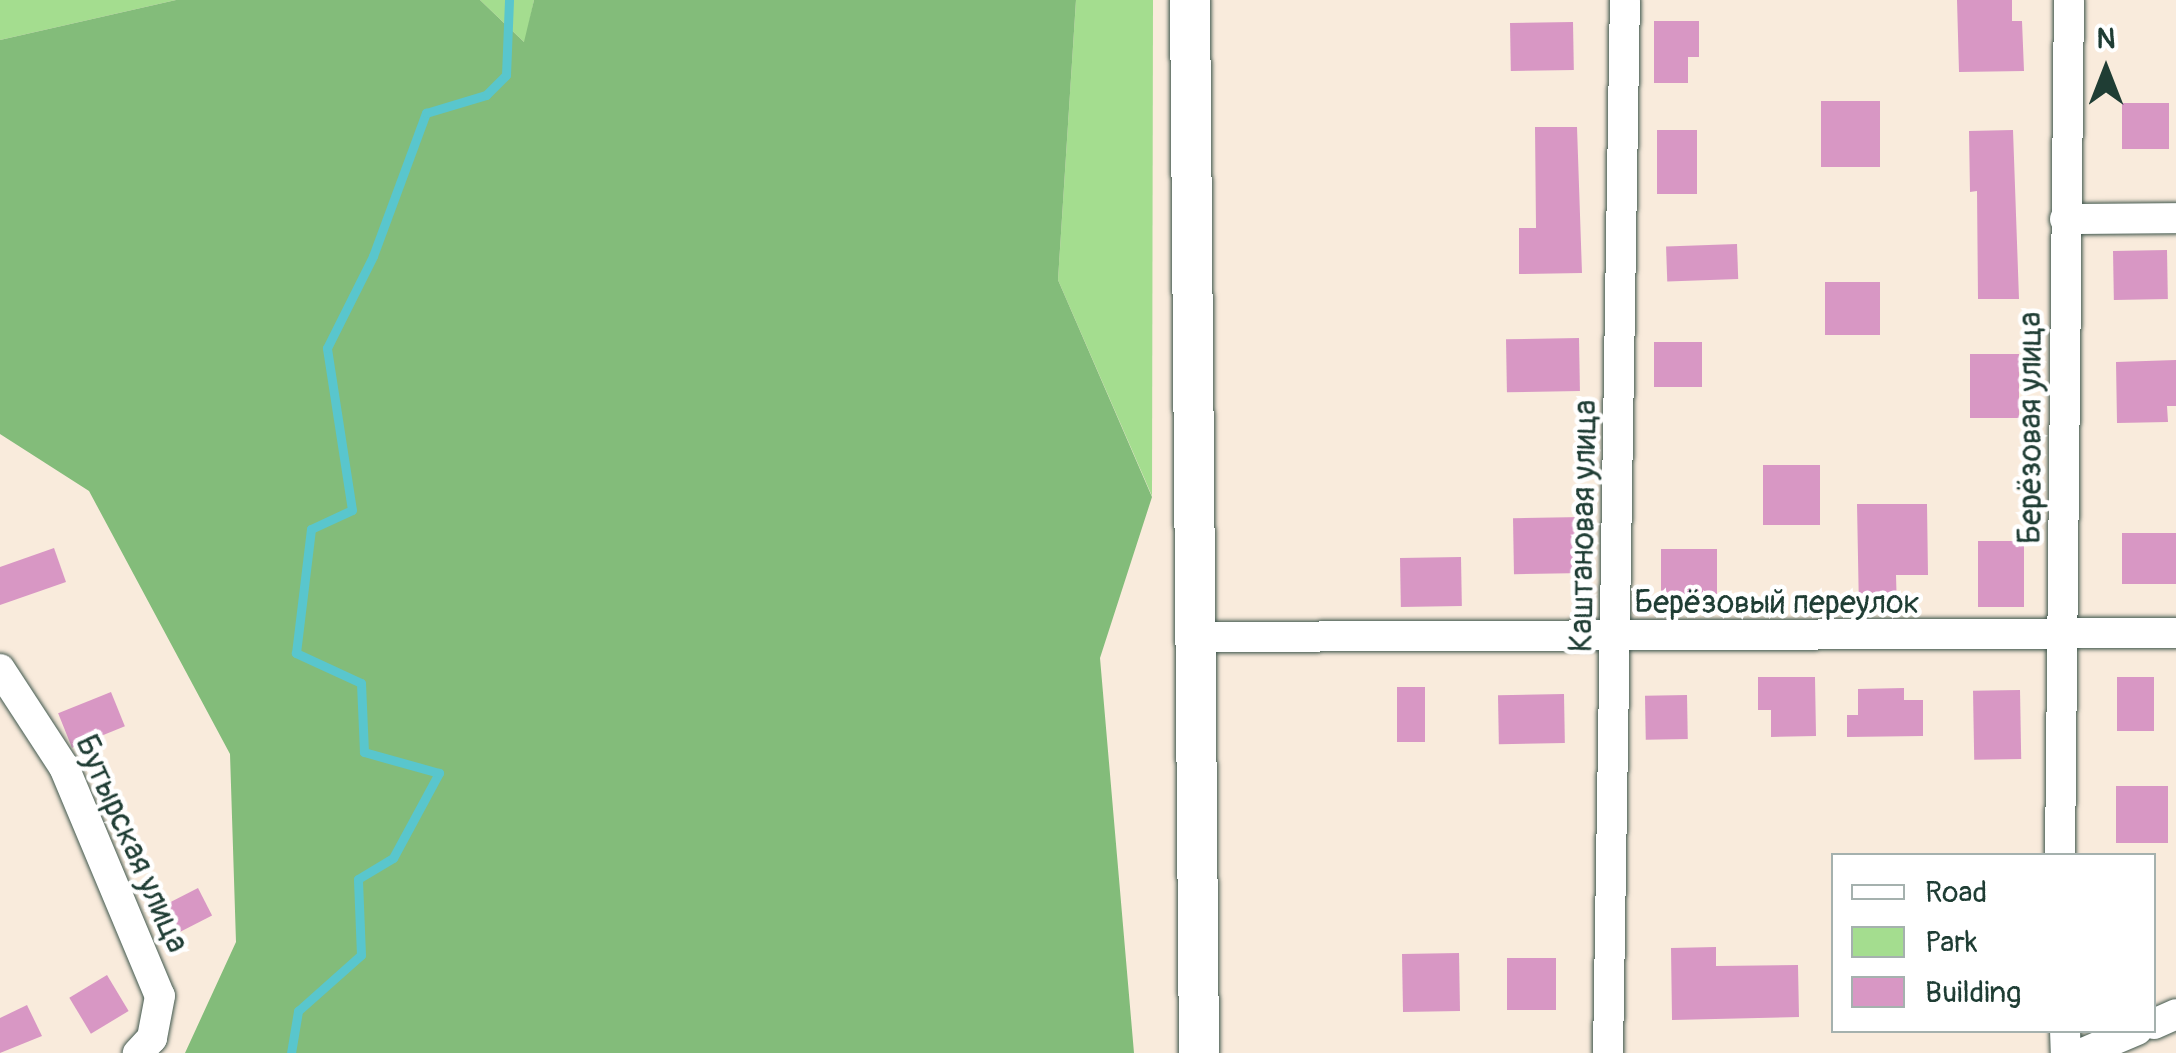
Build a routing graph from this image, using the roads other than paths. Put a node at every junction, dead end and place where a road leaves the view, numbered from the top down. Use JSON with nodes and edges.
{"nodes":[{"id":1,"x":1190,"y":0,"type":"edge"},
{"id":2,"x":1625,"y":0,"type":"edge"},
{"id":3,"x":2069,"y":0,"type":"edge"},
{"id":4,"x":2176,"y":218,"type":"edge"},
{"id":5,"x":2065,"y":219,"type":"junction"},
{"id":6,"x":2176,"y":633,"type":"edge"},
{"id":7,"x":2068,"y":636,"type":"junction"},
{"id":8,"x":1198,"y":638,"type":"junction"},
{"id":9,"x":1616,"y":638,"type":"junction"},
{"id":10,"x":0,"y":669,"type":"edge"},
{"id":11,"x":2060,"y":853,"type":"edge"},
{"id":12,"x":2130,"y":1033,"type":"edge"},
{"id":13,"x":138,"y":1053,"type":"edge"},
{"id":14,"x":1199,"y":1053,"type":"edge"},
{"id":15,"x":1608,"y":1053,"type":"edge"},
{"id":16,"x":2083,"y":1053,"type":"edge"}],
"edges":[{"from":1,"to":8,"type":"main road"},
{"from":2,"to":9,"type":"street","name":"Каштановая улица"},
{"from":3,"to":5,"type":"street","name":"Берёзовая улица"},
{"from":4,"to":5,"type":"street"},
{"from":5,"to":7,"type":"street","name":"Берёзовая улица"},
{"from":6,"to":7,"type":"street","name":"Берёзовый переулок"},
{"from":7,"to":9,"type":"street","name":"Берёзовый переулок"},
{"from":7,"to":11,"type":"street","name":"Берёзовая улица"},
{"from":8,"to":9,"type":"street","name":"Берёзовый переулок"},
{"from":8,"to":14,"type":"main road"},
{"from":9,"to":15,"type":"street","name":"Каштановая улица"},
{"from":10,"to":13,"type":"street","name":"Бутырская улица"},
{"from":12,"to":16,"type":"street"}]}
